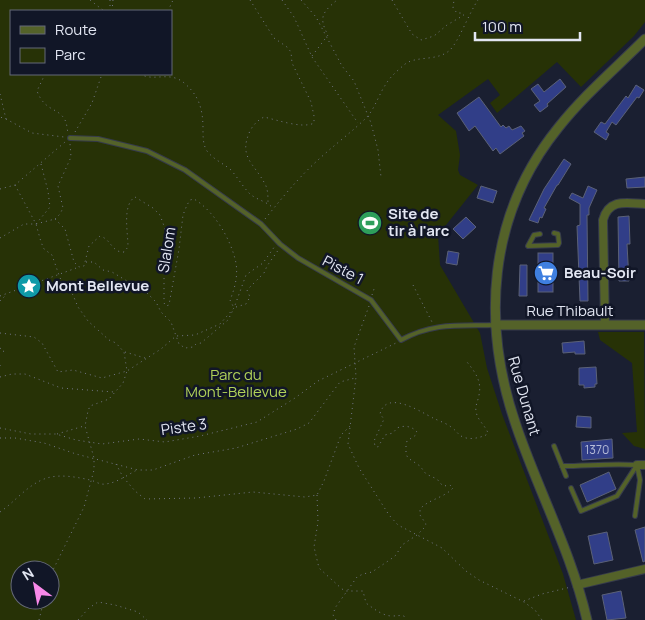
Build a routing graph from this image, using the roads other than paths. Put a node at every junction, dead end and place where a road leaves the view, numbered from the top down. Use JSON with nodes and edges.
{"nodes":[{"id":1,"x":645,"y":39,"type":"edge"},
{"id":2,"x":70,"y":138,"type":"road end"},
{"id":3,"x":645,"y":204,"type":"edge"},
{"id":4,"x":540,"y":234,"type":"dead end"},
{"id":5,"x":554,"y":234,"type":"dead end"},
{"id":6,"x":495,"y":325,"type":"junction"},
{"id":7,"x":605,"y":325,"type":"junction"},
{"id":8,"x":645,"y":325,"type":"edge"},
{"id":9,"x":554,"y":446,"type":"dead end"},
{"id":10,"x":641,"y":465,"type":"edge"},
{"id":11,"x":562,"y":466,"type":"junction"},
{"id":12,"x":566,"y":476,"type":"dead end"},
{"id":13,"x":571,"y":488,"type":"dead end"},
{"id":14,"x":635,"y":516,"type":"dead end"},
{"id":15,"x":645,"y":569,"type":"edge"},
{"id":16,"x":574,"y":587,"type":"junction"},
{"id":17,"x":587,"y":620,"type":"edge"}],
"edges":[{"from":1,"to":6,"type":"street","name":"Rue Dunant"},
{"from":2,"to":6,"type":"lane","name":"Piste 1"},
{"from":3,"to":7,"type":"street"},
{"from":4,"to":5,"type":"lane"},
{"from":6,"to":7,"type":"street","name":"Rue Thibault"},
{"from":6,"to":16,"type":"street","name":"Rue Dunant"},
{"from":7,"to":8,"type":"street","name":"Rue Thibault"},
{"from":9,"to":11,"type":"lane"},
{"from":10,"to":11,"type":"lane"},
{"from":10,"to":13,"type":"lane"},
{"from":10,"to":14,"type":"lane"},
{"from":11,"to":12,"type":"lane"},
{"from":15,"to":16,"type":"street"},
{"from":16,"to":17,"type":"street","name":"Rue Dunant"}]}
